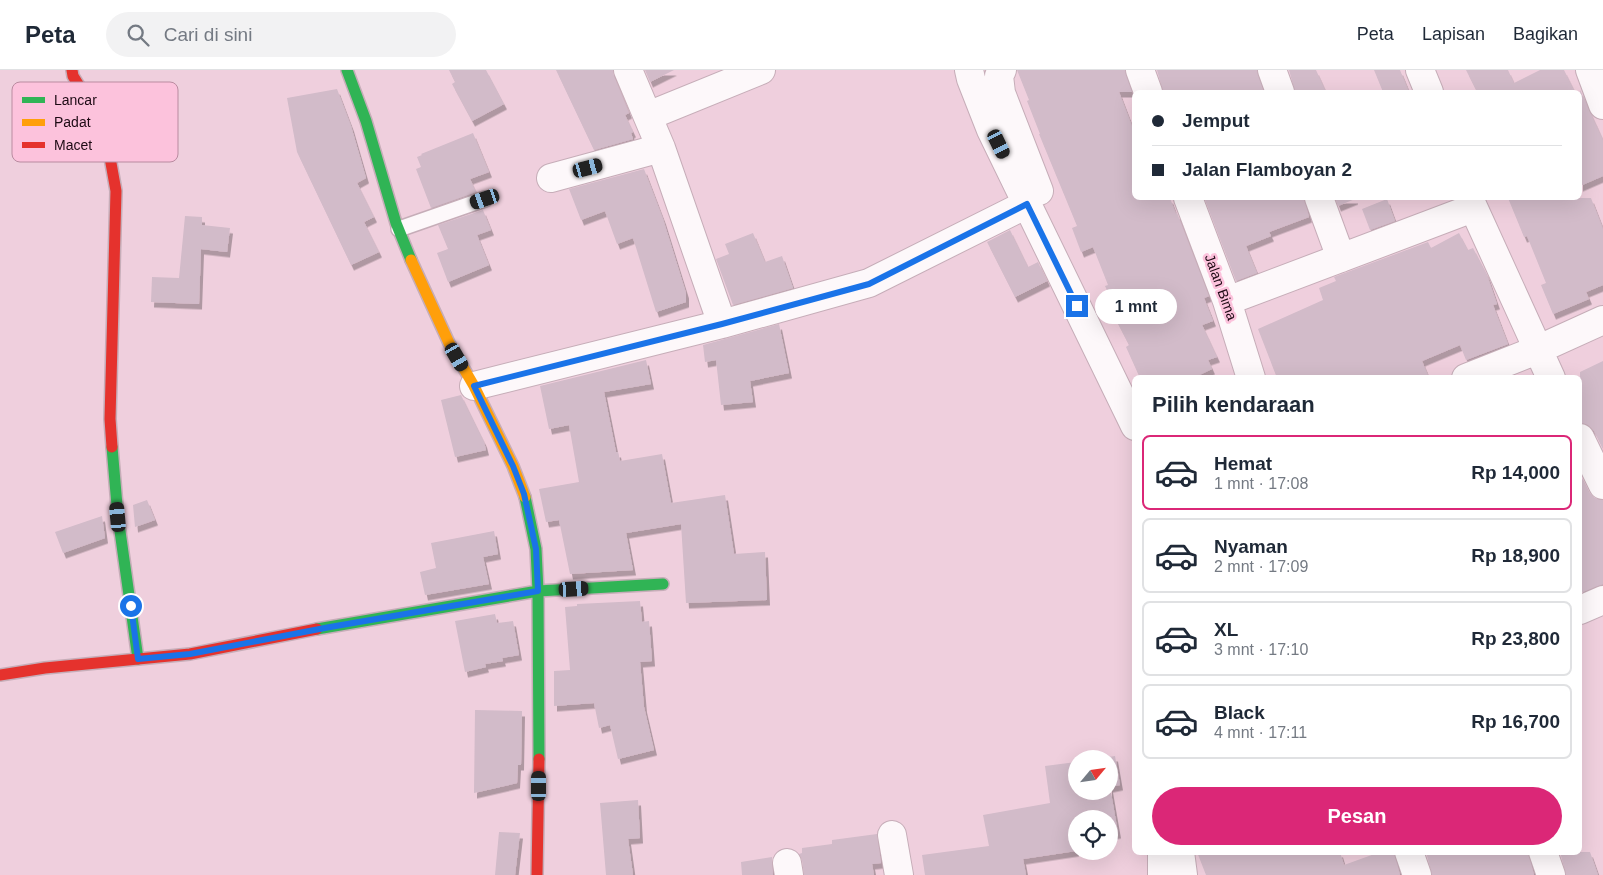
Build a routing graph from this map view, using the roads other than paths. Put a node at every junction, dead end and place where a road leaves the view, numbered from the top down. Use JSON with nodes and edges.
{"nodes":[{"id":1,"x":72,"y":70,"type":"edge"},
{"id":2,"x":346,"y":70,"type":"edge"},
{"id":3,"x":628,"y":70,"type":"edge"},
{"id":4,"x":761,"y":70,"type":"edge"},
{"id":5,"x":970,"y":70,"type":"edge"},
{"id":6,"x":1002,"y":70,"type":"edge"},
{"id":7,"x":1140,"y":70,"type":"edge"},
{"id":8,"x":1272,"y":70,"type":"edge"},
{"id":9,"x":1420,"y":70,"type":"edge"},
{"id":10,"x":1590,"y":70,"type":"edge"},
{"id":11,"x":77,"y":82,"type":"edge"},
{"id":12,"x":1147,"y":90,"type":"edge"},
{"id":13,"x":1279,"y":90,"type":"edge"},
{"id":14,"x":1428,"y":90,"type":"edge"},
{"id":15,"x":1603,"y":105,"type":"edge"},
{"id":16,"x":648,"y":116,"type":"junction"},
{"id":17,"x":661,"y":148,"type":"junction"},
{"id":18,"x":111,"y":162,"type":"edge"},
{"id":19,"x":551,"y":178,"type":"dead end"},
{"id":20,"x":485,"y":199,"type":"dead end"},
{"id":21,"x":1189,"y":200,"type":"edge"},
{"id":22,"x":1320,"y":200,"type":"edge"},
{"id":23,"x":1471,"y":203,"type":"edge"},
{"id":24,"x":1027,"y":204,"type":"junction"},
{"id":25,"x":399,"y":229,"type":"junction"},
{"id":26,"x":1341,"y":258,"type":"junction"},
{"id":27,"x":1227,"y":301,"type":"junction"},
{"id":28,"x":1603,"y":320,"type":"edge"},
{"id":29,"x":722,"y":324,"type":"junction"},
{"id":30,"x":1537,"y":350,"type":"junction"},
{"id":31,"x":1241,"y":375,"type":"edge"},
{"id":32,"x":1474,"y":375,"type":"edge"},
{"id":33,"x":1550,"y":375,"type":"edge"},
{"id":34,"x":474,"y":386,"type":"junction"},
{"id":35,"x":1132,"y":393,"type":"edge"},
{"id":36,"x":1132,"y":420,"type":"edge"},
{"id":37,"x":1582,"y":442,"type":"edge"},
{"id":38,"x":1603,"y":485,"type":"edge"},
{"id":39,"x":663,"y":584,"type":"dead end"},
{"id":40,"x":538,"y":591,"type":"junction"},
{"id":41,"x":1603,"y":600,"type":"edge"},
{"id":42,"x":1582,"y":609,"type":"edge"},
{"id":43,"x":138,"y":659,"type":"junction"},
{"id":44,"x":0,"y":675,"type":"edge"},
{"id":45,"x":892,"y":835,"type":"dead end"},
{"id":46,"x":1162,"y":855,"type":"edge"},
{"id":47,"x":1180,"y":855,"type":"edge"},
{"id":48,"x":1410,"y":855,"type":"edge"},
{"id":49,"x":1544,"y":855,"type":"edge"},
{"id":50,"x":537,"y":875,"type":"edge"},
{"id":51,"x":899,"y":875,"type":"edge"},
{"id":52,"x":1162,"y":875,"type":"edge"},
{"id":53,"x":1183,"y":875,"type":"edge"},
{"id":54,"x":1417,"y":875,"type":"edge"},
{"id":55,"x":1551,"y":875,"type":"edge"}],
"edges":[{"from":1,"to":11,"type":"street"},
{"from":2,"to":25,"type":"street"},
{"from":3,"to":16,"type":"street"},
{"from":4,"to":16,"type":"street"},
{"from":5,"to":24,"type":"street"},
{"from":6,"to":35,"type":"street"},
{"from":7,"to":12,"type":"street"},
{"from":8,"to":13,"type":"street"},
{"from":9,"to":14,"type":"street"},
{"from":10,"to":15,"type":"street"},
{"from":16,"to":17,"type":"street"},
{"from":17,"to":19,"type":"street"},
{"from":17,"to":29,"type":"street"},
{"from":18,"to":43,"type":"street"},
{"from":20,"to":25,"type":"lane"},
{"from":21,"to":27,"type":"street","name":"Jalan Bima"},
{"from":22,"to":26,"type":"street"},
{"from":23,"to":26,"type":"street"},
{"from":23,"to":30,"type":"street"},
{"from":24,"to":29,"type":"street"},
{"from":24,"to":36,"type":"street"},
{"from":25,"to":34,"type":"street"},
{"from":26,"to":27,"type":"street"},
{"from":27,"to":31,"type":"street","name":"Jalan Bima"},
{"from":28,"to":30,"type":"street"},
{"from":29,"to":34,"type":"street"},
{"from":30,"to":32,"type":"street"},
{"from":30,"to":33,"type":"street"},
{"from":34,"to":40,"type":"street"},
{"from":37,"to":38,"type":"street"},
{"from":39,"to":40,"type":"street"},
{"from":40,"to":43,"type":"street"},
{"from":40,"to":50,"type":"street"},
{"from":41,"to":42,"type":"street"},
{"from":43,"to":44,"type":"street"},
{"from":45,"to":51,"type":"street"},
{"from":46,"to":52,"type":"street"},
{"from":47,"to":53,"type":"street"},
{"from":48,"to":54,"type":"street"},
{"from":49,"to":55,"type":"street"}]}
